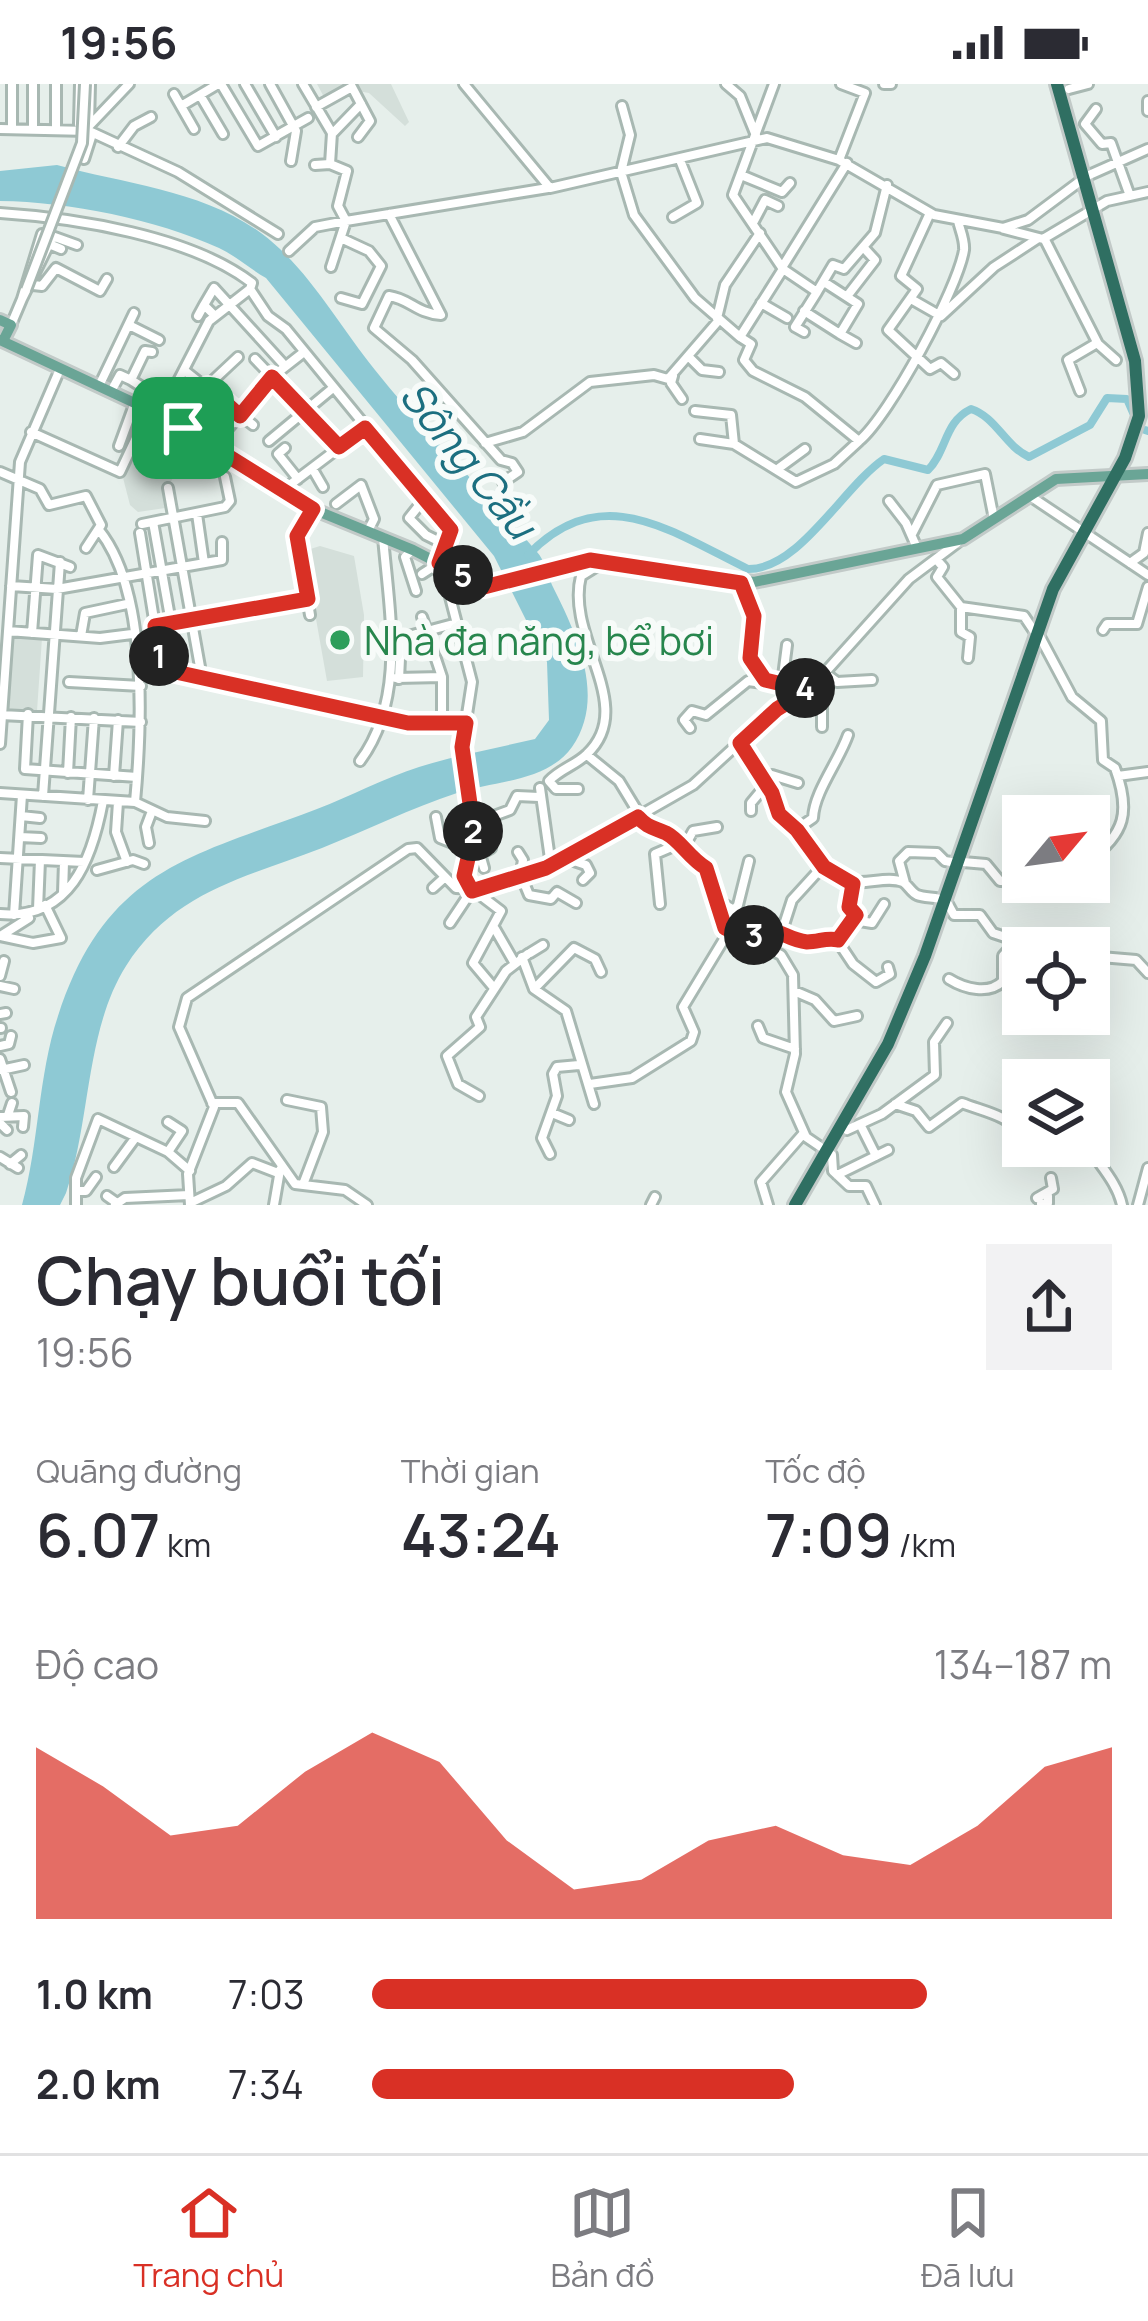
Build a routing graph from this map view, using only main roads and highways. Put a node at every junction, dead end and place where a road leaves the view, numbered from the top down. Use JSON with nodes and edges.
{"nodes":[{"id":1,"x":1063,"y":86,"type":"edge"},
{"id":2,"x":5,"y":322,"type":"edge"},
{"id":3,"x":1,"y":344,"type":"edge"},
{"id":4,"x":1148,"y":475,"type":"edge"},
{"id":5,"x":1116,"y":477,"type":"junction"},
{"id":6,"x":798,"y":1205,"type":"edge"}],
"edges":[{"from":1,"to":5,"type":"highway"},
{"from":2,"to":3,"type":"main road"},
{"from":3,"to":5,"type":"main road"},
{"from":4,"to":5,"type":"main road"},
{"from":5,"to":6,"type":"highway"}]}
